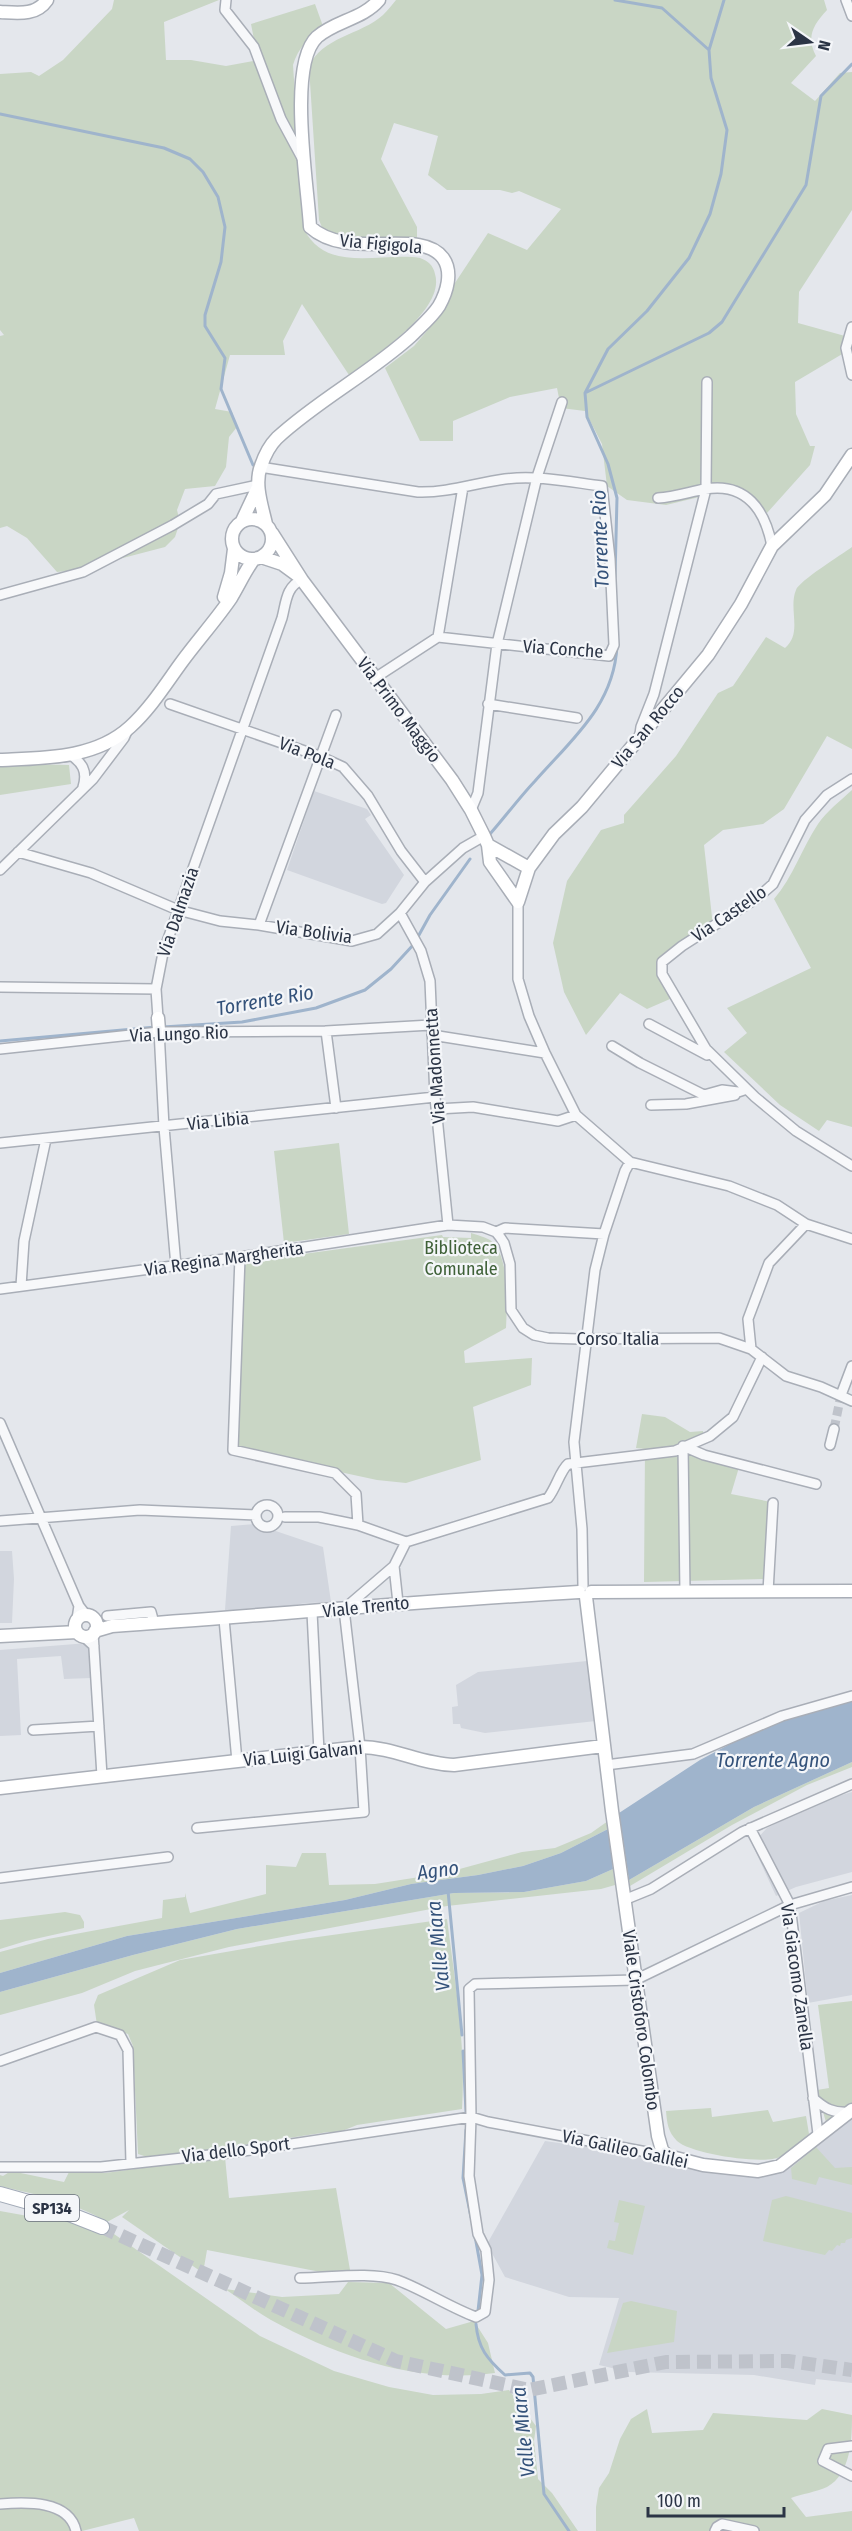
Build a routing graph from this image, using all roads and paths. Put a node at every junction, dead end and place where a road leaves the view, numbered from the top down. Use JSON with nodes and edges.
{"nodes":[{"id":1,"x":47,"y":0,"type":"edge"},
{"id":2,"x":226,"y":0,"type":"edge"},
{"id":3,"x":380,"y":0,"type":"edge"},
{"id":4,"x":846,"y":0,"type":"edge"},
{"id":5,"x":0,"y":12,"type":"edge"},
{"id":6,"x":852,"y":16,"type":"edge"},
{"id":7,"x":303,"y":160,"type":"junction"},
{"id":8,"x":852,"y":327,"type":"edge"},
{"id":9,"x":852,"y":375,"type":"edge"},
{"id":10,"x":707,"y":382,"type":"dead end"},
{"id":11,"x":562,"y":402,"type":"dead end"},
{"id":12,"x":852,"y":455,"type":"edge"},
{"id":13,"x":260,"y":467,"type":"junction"},
{"id":14,"x":537,"y":477,"type":"junction"},
{"id":15,"x":258,"y":485,"type":"junction"},
{"id":16,"x":463,"y":487,"type":"junction"},
{"id":17,"x":706,"y":489,"type":"junction"},
{"id":18,"x":658,"y":498,"type":"dead end"},
{"id":19,"x":242,"y":521,"type":"junction"},
{"id":20,"x":269,"y":529,"type":"junction"},
{"id":21,"x":772,"y":546,"type":"junction"},
{"id":22,"x":234,"y":549,"type":"junction"},
{"id":23,"x":258,"y":558,"type":"junction"},
{"id":24,"x":284,"y":565,"type":"junction"},
{"id":25,"x":302,"y":580,"type":"junction"},
{"id":26,"x":288,"y":594,"type":"junction"},
{"id":27,"x":0,"y":595,"type":"edge"},
{"id":28,"x":212,"y":622,"type":"junction"},
{"id":29,"x":438,"y":637,"type":"junction"},
{"id":30,"x":497,"y":644,"type":"junction"},
{"id":31,"x":375,"y":678,"type":"junction"},
{"id":32,"x":488,"y":704,"type":"junction"},
{"id":33,"x":170,"y":705,"type":"dead end"},
{"id":34,"x":336,"y":715,"type":"dead end"},
{"id":35,"x":577,"y":718,"type":"dead end"},
{"id":36,"x":128,"y":729,"type":"junction"},
{"id":37,"x":243,"y":729,"type":"junction"},
{"id":38,"x":640,"y":734,"type":"junction"},
{"id":39,"x":69,"y":754,"type":"junction"},
{"id":40,"x":319,"y":756,"type":"junction"},
{"id":41,"x":0,"y":760,"type":"edge"},
{"id":42,"x":852,"y":779,"type":"edge"},
{"id":43,"x":83,"y":788,"type":"junction"},
{"id":44,"x":471,"y":810,"type":"junction"},
{"id":45,"x":486,"y":840,"type":"junction"},
{"id":46,"x":18,"y":852,"type":"junction"},
{"id":47,"x":530,"y":868,"type":"junction"},
{"id":48,"x":0,"y":870,"type":"edge"},
{"id":49,"x":425,"y":882,"type":"junction"},
{"id":50,"x":504,"y":883,"type":"junction"},
{"id":51,"x":524,"y":884,"type":"junction"},
{"id":52,"x":518,"y":902,"type":"junction"},
{"id":53,"x":178,"y":910,"type":"junction"},
{"id":54,"x":400,"y":913,"type":"junction"},
{"id":55,"x":259,"y":925,"type":"junction"},
{"id":56,"x":0,"y":987,"type":"edge"},
{"id":57,"x":156,"y":989,"type":"junction"},
{"id":58,"x":649,"y":1024,"type":"dead end"},
{"id":59,"x":159,"y":1027,"type":"junction"},
{"id":60,"x":432,"y":1030,"type":"junction"},
{"id":61,"x":326,"y":1031,"type":"junction"},
{"id":62,"x":612,"y":1046,"type":"dead end"},
{"id":63,"x":0,"y":1048,"type":"edge"},
{"id":64,"x":545,"y":1053,"type":"junction"},
{"id":65,"x":711,"y":1054,"type":"junction"},
{"id":66,"x":747,"y":1089,"type":"junction"},
{"id":67,"x":435,"y":1097,"type":"junction"},
{"id":68,"x":756,"y":1097,"type":"junction"},
{"id":69,"x":651,"y":1105,"type":"dead end"},
{"id":70,"x":336,"y":1108,"type":"junction"},
{"id":71,"x":437,"y":1109,"type":"junction"},
{"id":72,"x":576,"y":1115,"type":"junction"},
{"id":73,"x":164,"y":1127,"type":"junction"},
{"id":74,"x":46,"y":1139,"type":"junction"},
{"id":75,"x":0,"y":1143,"type":"edge"},
{"id":76,"x":630,"y":1162,"type":"junction"},
{"id":77,"x":852,"y":1166,"type":"edge"},
{"id":78,"x":806,"y":1224,"type":"junction"},
{"id":79,"x":448,"y":1225,"type":"junction"},
{"id":80,"x":496,"y":1232,"type":"junction"},
{"id":81,"x":604,"y":1234,"type":"junction"},
{"id":82,"x":852,"y":1239,"type":"edge"},
{"id":83,"x":240,"y":1257,"type":"junction"},
{"id":84,"x":176,"y":1266,"type":"junction"},
{"id":85,"x":21,"y":1286,"type":"junction"},
{"id":86,"x":0,"y":1289,"type":"edge"},
{"id":87,"x":587,"y":1340,"type":"junction"},
{"id":88,"x":751,"y":1349,"type":"junction"},
{"id":89,"x":762,"y":1357,"type":"junction"},
{"id":90,"x":852,"y":1366,"type":"edge"},
{"id":91,"x":841,"y":1395,"type":"junction"},
{"id":92,"x":852,"y":1401,"type":"edge"},
{"id":93,"x":0,"y":1424,"type":"edge"},
{"id":94,"x":834,"y":1429,"type":"tunnel mouth"},
{"id":95,"x":830,"y":1445,"type":"dead end"},
{"id":96,"x":683,"y":1446,"type":"junction"},
{"id":97,"x":577,"y":1464,"type":"junction"},
{"id":98,"x":816,"y":1484,"type":"dead end"},
{"id":99,"x":773,"y":1503,"type":"dead end"},
{"id":100,"x":256,"y":1515,"type":"dead end"},
{"id":101,"x":285,"y":1517,"type":"dead end"},
{"id":102,"x":40,"y":1518,"type":"junction"},
{"id":103,"x":0,"y":1521,"type":"edge"},
{"id":104,"x":358,"y":1525,"type":"junction"},
{"id":105,"x":406,"y":1542,"type":"junction"},
{"id":106,"x":394,"y":1566,"type":"junction"},
{"id":107,"x":852,"y":1591,"type":"edge"},
{"id":108,"x":585,"y":1592,"type":"junction"},
{"id":109,"x":685,"y":1592,"type":"junction"},
{"id":110,"x":768,"y":1592,"type":"junction"},
{"id":111,"x":398,"y":1603,"type":"junction"},
{"id":112,"x":344,"y":1609,"type":"junction"},
{"id":113,"x":312,"y":1612,"type":"junction"},
{"id":114,"x":224,"y":1619,"type":"junction"},
{"id":115,"x":83,"y":1626,"type":"junction"},
{"id":116,"x":0,"y":1636,"type":"edge"},
{"id":117,"x":852,"y":1696,"type":"edge"},
{"id":118,"x":99,"y":1726,"type":"junction"},
{"id":119,"x":33,"y":1730,"type":"dead end"},
{"id":120,"x":603,"y":1746,"type":"junction"},
{"id":121,"x":360,"y":1747,"type":"junction"},
{"id":122,"x":319,"y":1752,"type":"junction"},
{"id":123,"x":237,"y":1761,"type":"junction"},
{"id":124,"x":606,"y":1765,"type":"junction"},
{"id":125,"x":102,"y":1776,"type":"junction"},
{"id":126,"x":852,"y":1784,"type":"edge"},
{"id":127,"x":0,"y":1788,"type":"edge"},
{"id":128,"x":197,"y":1828,"type":"dead end"},
{"id":129,"x":750,"y":1828,"type":"junction"},
{"id":130,"x":168,"y":1857,"type":"dead end"},
{"id":131,"x":0,"y":1878,"type":"edge"},
{"id":132,"x":852,"y":1887,"type":"edge"},
{"id":133,"x":624,"y":1900,"type":"junction"},
{"id":134,"x":790,"y":1905,"type":"junction"},
{"id":135,"x":635,"y":1980,"type":"junction"},
{"id":136,"x":0,"y":2061,"type":"edge"},
{"id":137,"x":813,"y":2098,"type":"junction"},
{"id":138,"x":851,"y":2111,"type":"edge"},
{"id":139,"x":471,"y":2116,"type":"junction"},
{"id":140,"x":818,"y":2134,"type":"junction"},
{"id":141,"x":668,"y":2156,"type":"junction"},
{"id":142,"x":131,"y":2163,"type":"junction"},
{"id":143,"x":0,"y":2167,"type":"edge"},
{"id":144,"x":0,"y":2194,"type":"edge"},
{"id":145,"x":102,"y":2227,"type":"tunnel mouth"},
{"id":146,"x":300,"y":2278,"type":"dead end"},
{"id":147,"x":852,"y":2446,"type":"edge"},
{"id":148,"x":852,"y":2476,"type":"edge"},
{"id":149,"x":0,"y":2504,"type":"edge"},
{"id":150,"x":76,"y":2531,"type":"edge"},
{"id":151,"x":715,"y":2531,"type":"edge"},
{"id":152,"x":754,"y":2531,"type":"edge"}],
"edges":[{"from":1,"to":5,"type":"street"},
{"from":2,"to":7,"type":"street"},
{"from":3,"to":7,"type":"street","name":"Via Figigola"},
{"from":4,"to":6,"type":"street"},
{"from":7,"to":13,"type":"street","name":"Via Figigola"},
{"from":8,"to":9,"type":"street"},
{"from":10,"to":17,"type":"street"},
{"from":11,"to":14,"type":"street","name":"Via Conche"},
{"from":12,"to":21,"type":"street","name":"Via San Rocco"},
{"from":13,"to":15,"type":"street","name":"Via Figigola"},
{"from":13,"to":16,"type":"street"},
{"from":14,"to":16,"type":"street"},
{"from":14,"to":30,"type":"street","name":"Via Conche"},
{"from":14,"to":30,"type":"street","name":"Via Conche"},
{"from":15,"to":19,"type":"street"},
{"from":15,"to":20,"type":"street"},
{"from":15,"to":27,"type":"street"},
{"from":16,"to":29,"type":"street"},
{"from":17,"to":18,"type":"street"},
{"from":17,"to":21,"type":"street"},
{"from":17,"to":38,"type":"street"},
{"from":19,"to":20,"type":"street"},
{"from":19,"to":22,"type":"street"},
{"from":20,"to":23,"type":"street"},
{"from":20,"to":25,"type":"street","name":"Via Primo Maggio"},
{"from":21,"to":38,"type":"street","name":"Via San Rocco"},
{"from":22,"to":23,"type":"street"},
{"from":22,"to":28,"type":"street"},
{"from":23,"to":24,"type":"street","name":"Via Primo Maggio"},
{"from":23,"to":28,"type":"street"},
{"from":24,"to":25,"type":"street","name":"Via Primo Maggio"},
{"from":24,"to":26,"type":"street"},
{"from":25,"to":26,"type":"street"},
{"from":25,"to":31,"type":"street","name":"Via Primo Maggio"},
{"from":26,"to":37,"type":"street","name":"Via Dalmazia"},
{"from":28,"to":36,"type":"street"},
{"from":29,"to":30,"type":"street"},
{"from":29,"to":31,"type":"street"},
{"from":30,"to":32,"type":"street","name":"Via Conche"},
{"from":31,"to":44,"type":"street","name":"Via Primo Maggio"},
{"from":32,"to":35,"type":"street"},
{"from":32,"to":44,"type":"street","name":"Via Conche"},
{"from":33,"to":37,"type":"street","name":"Via Pola"},
{"from":34,"to":40,"type":"street"},
{"from":36,"to":39,"type":"street"},
{"from":36,"to":43,"type":"street"},
{"from":37,"to":40,"type":"street","name":"Via Pola"},
{"from":37,"to":53,"type":"street","name":"Via Dalmazia"},
{"from":38,"to":47,"type":"street","name":"Via San Rocco"},
{"from":39,"to":41,"type":"street"},
{"from":39,"to":43,"type":"street"},
{"from":40,"to":49,"type":"street","name":"Via Pola"},
{"from":40,"to":55,"type":"street"},
{"from":42,"to":65,"type":"street","name":"Via Castello"},
{"from":43,"to":46,"type":"street"},
{"from":44,"to":45,"type":"street","name":"Via Primo Maggio"},
{"from":45,"to":47,"type":"street"},
{"from":45,"to":49,"type":"street","name":"Via Bolivia"},
{"from":45,"to":50,"type":"street","name":"Via Primo Maggio"},
{"from":46,"to":48,"type":"street"},
{"from":46,"to":53,"type":"street","name":"Via Bolivia"},
{"from":47,"to":51,"type":"street","name":"Via San Rocco"},
{"from":49,"to":54,"type":"street","name":"Via Bolivia"},
{"from":50,"to":51,"type":"street"},
{"from":50,"to":52,"type":"street","name":"Via Primo Maggio"},
{"from":51,"to":52,"type":"street","name":"Via San Rocco"},
{"from":52,"to":64,"type":"street"},
{"from":53,"to":55,"type":"street","name":"Via Bolivia"},
{"from":53,"to":57,"type":"street","name":"Via Dalmazia"},
{"from":54,"to":55,"type":"street","name":"Via Bolivia"},
{"from":54,"to":60,"type":"street","name":"Via Madonnetta"},
{"from":56,"to":57,"type":"street"},
{"from":57,"to":59,"type":"street","name":"Via Dalmazia"},
{"from":58,"to":65,"type":"street","name":"Via Castello"},
{"from":59,"to":61,"type":"street","name":"Via Lungo Rio"},
{"from":59,"to":63,"type":"street","name":"Via Lungo Rio"},
{"from":59,"to":73,"type":"street","name":"Via Dalmazia"},
{"from":60,"to":61,"type":"street","name":"Via Lungo Rio"},
{"from":60,"to":64,"type":"street","name":"Via Lungo Rio"},
{"from":60,"to":67,"type":"street","name":"Via Madonnetta"},
{"from":61,"to":70,"type":"street"},
{"from":62,"to":66,"type":"street"},
{"from":64,"to":72,"type":"street"},
{"from":65,"to":66,"type":"street","name":"Via Castello"},
{"from":66,"to":68,"type":"street","name":"Via Castello"},
{"from":67,"to":70,"type":"street","name":"Via Libia"},
{"from":67,"to":71,"type":"street","name":"Via Madonnetta"},
{"from":68,"to":69,"type":"street"},
{"from":68,"to":77,"type":"street","name":"Via Castello"},
{"from":70,"to":73,"type":"street","name":"Via Libia"},
{"from":71,"to":72,"type":"street"},
{"from":71,"to":79,"type":"street","name":"Via Madonnetta"},
{"from":72,"to":76,"type":"street"},
{"from":73,"to":74,"type":"street","name":"Via Libia"},
{"from":73,"to":84,"type":"street","name":"Via Dalmazia"},
{"from":74,"to":75,"type":"street","name":"Via Libia"},
{"from":74,"to":85,"type":"street"},
{"from":76,"to":78,"type":"street"},
{"from":76,"to":81,"type":"street"},
{"from":78,"to":82,"type":"street"},
{"from":78,"to":88,"type":"street"},
{"from":79,"to":80,"type":"street"},
{"from":79,"to":83,"type":"street","name":"Via Regina Margherita"},
{"from":80,"to":81,"type":"street"},
{"from":80,"to":87,"type":"street","name":"Corso Italia"},
{"from":81,"to":87,"type":"street"},
{"from":83,"to":84,"type":"street","name":"Via Regina Margherita"},
{"from":83,"to":104,"type":"street"},
{"from":84,"to":85,"type":"street","name":"Via Regina Margherita"},
{"from":85,"to":86,"type":"street","name":"Via Regina Margherita"},
{"from":87,"to":88,"type":"street","name":"Corso Italia"},
{"from":87,"to":97,"type":"street"},
{"from":88,"to":89,"type":"street","name":"Corso Italia"},
{"from":89,"to":91,"type":"street","name":"Corso Italia"},
{"from":89,"to":96,"type":"street"},
{"from":90,"to":91,"type":"street"},
{"from":91,"to":92,"type":"street","name":"Corso Italia"},
{"from":93,"to":102,"type":"street"},
{"from":94,"to":95,"type":"street"},
{"from":96,"to":97,"type":"street"},
{"from":96,"to":98,"type":"street"},
{"from":96,"to":109,"type":"street"},
{"from":97,"to":105,"type":"street"},
{"from":97,"to":108,"type":"street"},
{"from":99,"to":110,"type":"street"},
{"from":100,"to":102,"type":"street"},
{"from":101,"to":104,"type":"street"},
{"from":102,"to":103,"type":"street"},
{"from":102,"to":115,"type":"street"},
{"from":104,"to":105,"type":"street"},
{"from":105,"to":106,"type":"street"},
{"from":106,"to":111,"type":"street"},
{"from":106,"to":112,"type":"street"},
{"from":107,"to":110,"type":"street","name":"Viale Trento"},
{"from":108,"to":109,"type":"street","name":"Viale Trento"},
{"from":108,"to":111,"type":"street","name":"Viale Trento"},
{"from":108,"to":120,"type":"street"},
{"from":109,"to":110,"type":"street","name":"Viale Trento"},
{"from":111,"to":112,"type":"street","name":"Viale Trento"},
{"from":112,"to":113,"type":"street","name":"Viale Trento"},
{"from":112,"to":121,"type":"street"},
{"from":113,"to":114,"type":"street","name":"Viale Trento"},
{"from":113,"to":122,"type":"street"},
{"from":114,"to":115,"type":"street","name":"Viale Trento"},
{"from":114,"to":123,"type":"street"},
{"from":115,"to":116,"type":"street","name":"Viale Trento"},
{"from":115,"to":118,"type":"street"},
{"from":117,"to":124,"type":"street"},
{"from":118,"to":119,"type":"street"},
{"from":118,"to":125,"type":"street"},
{"from":120,"to":121,"type":"street","name":"Via Luigi Galvani"},
{"from":120,"to":124,"type":"street"},
{"from":121,"to":122,"type":"street","name":"Via Luigi Galvani"},
{"from":121,"to":128,"type":"street"},
{"from":122,"to":123,"type":"street","name":"Via Luigi Galvani"},
{"from":123,"to":125,"type":"street","name":"Via Luigi Galvani"},
{"from":124,"to":133,"type":"street","name":"Viale Cristoforo Colombo"},
{"from":125,"to":127,"type":"street","name":"Via Luigi Galvani"},
{"from":126,"to":129,"type":"street"},
{"from":129,"to":133,"type":"street"},
{"from":129,"to":134,"type":"street","name":"Via Giacomo Zanella"},
{"from":130,"to":131,"type":"street"},
{"from":132,"to":134,"type":"street"},
{"from":133,"to":135,"type":"street","name":"Viale Cristoforo Colombo"},
{"from":134,"to":135,"type":"street"},
{"from":134,"to":137,"type":"street","name":"Via Giacomo Zanella"},
{"from":135,"to":139,"type":"street"},
{"from":135,"to":141,"type":"street","name":"Viale Cristoforo Colombo"},
{"from":136,"to":142,"type":"street"},
{"from":137,"to":138,"type":"street"},
{"from":137,"to":140,"type":"street","name":"Via Giacomo Zanella"},
{"from":138,"to":140,"type":"street"},
{"from":139,"to":141,"type":"street","name":"Via Galileo Galilei"},
{"from":139,"to":142,"type":"street","name":"Via dello Sport"},
{"from":139,"to":146,"type":"street"},
{"from":140,"to":141,"type":"street","name":"Via Galileo Galilei"},
{"from":142,"to":143,"type":"street","name":"Via dello Sport"},
{"from":144,"to":145,"type":"main road","number":"SP134"},
{"from":147,"to":148,"type":"street"},
{"from":149,"to":150,"type":"street"},
{"from":151,"to":152,"type":"street"}]}
